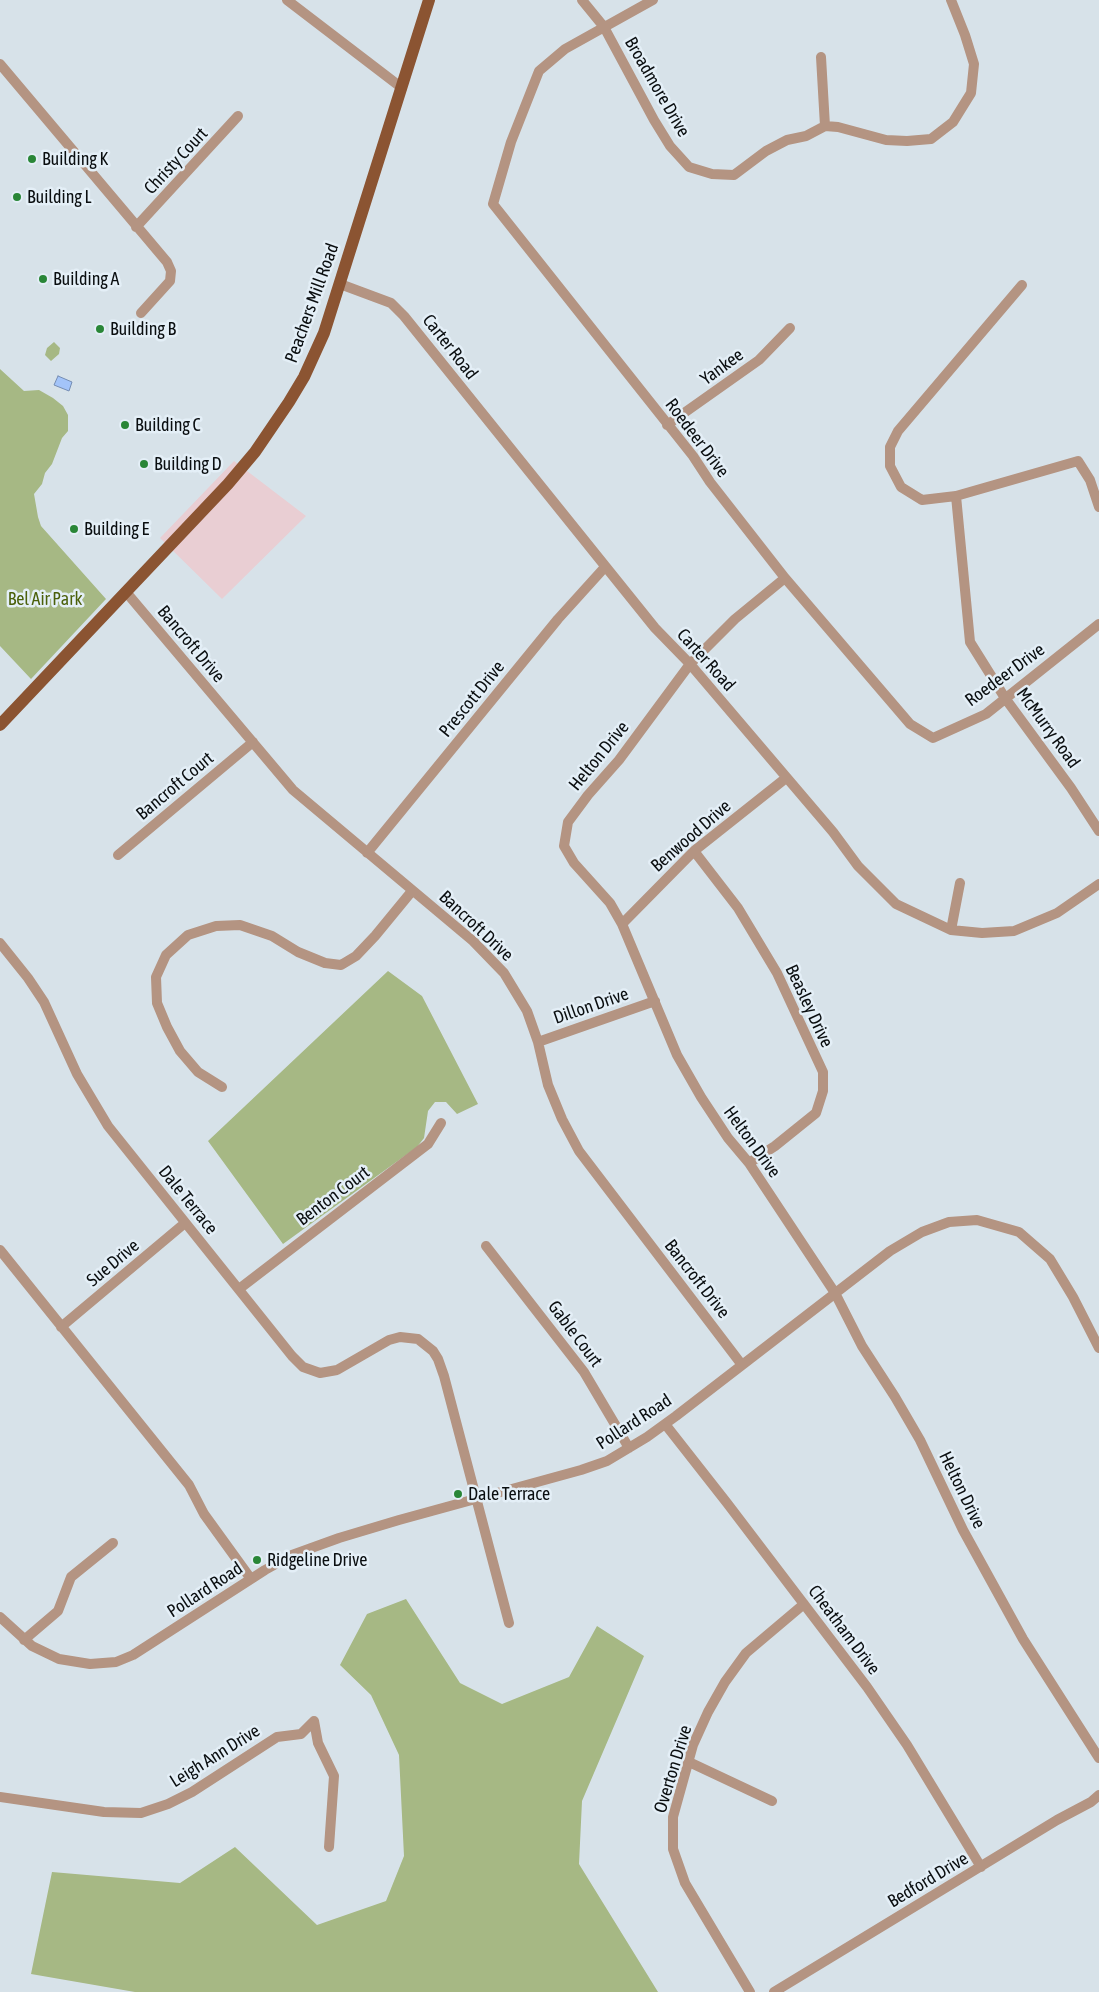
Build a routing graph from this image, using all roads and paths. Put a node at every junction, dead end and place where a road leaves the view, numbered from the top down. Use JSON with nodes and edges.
{"nodes":[{"id":1,"x":287,"y":0,"type":"edge"},
{"id":2,"x":429,"y":0,"type":"edge"},
{"id":3,"x":582,"y":0,"type":"edge"},
{"id":4,"x":653,"y":0,"type":"edge"},
{"id":5,"x":950,"y":0,"type":"edge"},
{"id":6,"x":604,"y":27,"type":"junction"},
{"id":7,"x":820,"y":57,"type":"dead end"},
{"id":8,"x":0,"y":64,"type":"edge"},
{"id":9,"x":402,"y":88,"type":"junction"},
{"id":10,"x":238,"y":116,"type":"dead end"},
{"id":11,"x":825,"y":126,"type":"junction"},
{"id":12,"x":136,"y":227,"type":"junction"},
{"id":13,"x":340,"y":284,"type":"junction"},
{"id":14,"x":1022,"y":285,"type":"dead end"},
{"id":15,"x":140,"y":313,"type":"dead end"},
{"id":16,"x":790,"y":328,"type":"dead end"},
{"id":17,"x":667,"y":425,"type":"junction"},
{"id":18,"x":956,"y":496,"type":"junction"},
{"id":19,"x":1099,"y":507,"type":"edge"},
{"id":20,"x":605,"y":567,"type":"junction"},
{"id":21,"x":785,"y":578,"type":"junction"},
{"id":22,"x":126,"y":592,"type":"junction"},
{"id":23,"x":1099,"y":624,"type":"edge"},
{"id":24,"x":690,"y":664,"type":"junction"},
{"id":25,"x":1005,"y":698,"type":"junction"},
{"id":26,"x":0,"y":725,"type":"edge"},
{"id":27,"x":253,"y":742,"type":"junction"},
{"id":28,"x":786,"y":778,"type":"junction"},
{"id":29,"x":1099,"y":830,"type":"edge"},
{"id":30,"x":694,"y":851,"type":"junction"},
{"id":31,"x":367,"y":853,"type":"junction"},
{"id":32,"x":118,"y":856,"type":"dead end"},
{"id":33,"x":960,"y":883,"type":"dead end"},
{"id":34,"x":1099,"y":884,"type":"edge"},
{"id":35,"x":412,"y":891,"type":"junction"},
{"id":36,"x":622,"y":924,"type":"junction"},
{"id":37,"x":951,"y":930,"type":"junction"},
{"id":38,"x":0,"y":943,"type":"edge"},
{"id":39,"x":656,"y":1001,"type":"junction"},
{"id":40,"x":538,"y":1042,"type":"junction"},
{"id":41,"x":222,"y":1087,"type":"dead end"},
{"id":42,"x":441,"y":1123,"type":"dead end"},
{"id":43,"x":750,"y":1162,"type":"junction"},
{"id":44,"x":185,"y":1223,"type":"junction"},
{"id":45,"x":486,"y":1246,"type":"dead end"},
{"id":46,"x":0,"y":1250,"type":"edge"},
{"id":47,"x":239,"y":1289,"type":"junction"},
{"id":48,"x":835,"y":1293,"type":"junction"},
{"id":49,"x":61,"y":1327,"type":"junction"},
{"id":50,"x":1099,"y":1348,"type":"edge"},
{"id":51,"x":742,"y":1365,"type":"junction"},
{"id":52,"x":665,"y":1424,"type":"junction"},
{"id":53,"x":629,"y":1448,"type":"junction"},
{"id":54,"x":477,"y":1498,"type":"junction"},
{"id":55,"x":113,"y":1543,"type":"dead end"},
{"id":56,"x":251,"y":1579,"type":"junction"},
{"id":57,"x":804,"y":1604,"type":"junction"},
{"id":58,"x":0,"y":1618,"type":"edge"},
{"id":59,"x":509,"y":1623,"type":"dead end"},
{"id":60,"x":24,"y":1640,"type":"junction"},
{"id":61,"x":1099,"y":1758,"type":"edge"},
{"id":62,"x":689,"y":1762,"type":"junction"},
{"id":63,"x":1099,"y":1795,"type":"edge"},
{"id":64,"x":0,"y":1797,"type":"edge"},
{"id":65,"x":772,"y":1801,"type":"dead end"},
{"id":66,"x":329,"y":1847,"type":"dead end"},
{"id":67,"x":981,"y":1867,"type":"junction"},
{"id":68,"x":750,"y":1992,"type":"edge"},
{"id":69,"x":774,"y":1992,"type":"edge"}],
"edges":[{"from":1,"to":9,"type":"street"},
{"from":2,"to":9,"type":"main road","name":"Peachers Mill Road"},
{"from":3,"to":6,"type":"street","name":"Broadmore Drive"},
{"from":4,"to":6,"type":"street","name":"Roedeer Drive"},
{"from":5,"to":11,"type":"street"},
{"from":6,"to":11,"type":"street","name":"Broadmore Drive"},
{"from":6,"to":17,"type":"street","name":"Roedeer Drive"},
{"from":7,"to":11,"type":"street"},
{"from":8,"to":12,"type":"street"},
{"from":9,"to":13,"type":"main road","name":"Peachers Mill Road"},
{"from":10,"to":12,"type":"street","name":"Christy Court"},
{"from":12,"to":15,"type":"street"},
{"from":13,"to":20,"type":"street","name":"Carter Road"},
{"from":13,"to":22,"type":"main road","name":"Peachers Mill Road"},
{"from":14,"to":18,"type":"street"},
{"from":16,"to":17,"type":"street","name":"Yankee"},
{"from":17,"to":21,"type":"street","name":"Roedeer Drive"},
{"from":18,"to":19,"type":"street"},
{"from":18,"to":25,"type":"street","name":"McMurry Road"},
{"from":20,"to":24,"type":"street","name":"Carter Road"},
{"from":20,"to":31,"type":"street","name":"Prescott Drive"},
{"from":21,"to":24,"type":"street","name":"Helton Drive"},
{"from":21,"to":25,"type":"street","name":"Roedeer Drive"},
{"from":22,"to":26,"type":"main road","name":"Peachers Mill Road"},
{"from":22,"to":27,"type":"street","name":"Bancroft Drive"},
{"from":23,"to":25,"type":"street","name":"Roedeer Drive"},
{"from":24,"to":28,"type":"street","name":"Carter Road"},
{"from":24,"to":36,"type":"street","name":"Helton Drive"},
{"from":25,"to":29,"type":"street","name":"McMurry Road"},
{"from":27,"to":31,"type":"street","name":"Bancroft Drive"},
{"from":27,"to":32,"type":"street","name":"Bancroft Court"},
{"from":28,"to":30,"type":"street","name":"Benwood Drive"},
{"from":28,"to":37,"type":"street","name":"Carter Road"},
{"from":30,"to":36,"type":"street","name":"Benwood Drive"},
{"from":30,"to":43,"type":"street","name":"Beasley Drive"},
{"from":31,"to":35,"type":"street","name":"Bancroft Drive"},
{"from":33,"to":37,"type":"street"},
{"from":34,"to":37,"type":"street","name":"Carter Road"},
{"from":35,"to":40,"type":"street","name":"Bancroft Drive"},
{"from":35,"to":41,"type":"street"},
{"from":36,"to":39,"type":"street","name":"Helton Drive"},
{"from":38,"to":44,"type":"street","name":"Dale Terrace"},
{"from":39,"to":40,"type":"street","name":"Dillon Drive"},
{"from":39,"to":43,"type":"street","name":"Helton Drive"},
{"from":40,"to":51,"type":"street","name":"Bancroft Drive"},
{"from":42,"to":47,"type":"street","name":"Benton Court"},
{"from":43,"to":48,"type":"street","name":"Helton Drive"},
{"from":44,"to":47,"type":"street","name":"Dale Terrace"},
{"from":44,"to":49,"type":"street","name":"Sue Drive"},
{"from":45,"to":53,"type":"street","name":"Gable Court"},
{"from":46,"to":49,"type":"street"},
{"from":47,"to":54,"type":"street","name":"Dale Terrace"},
{"from":48,"to":50,"type":"street","name":"Pollard Road"},
{"from":48,"to":51,"type":"street","name":"Pollard Road"},
{"from":48,"to":61,"type":"street","name":"Helton Drive"},
{"from":49,"to":56,"type":"street"},
{"from":51,"to":52,"type":"street","name":"Pollard Road"},
{"from":52,"to":53,"type":"street","name":"Pollard Road"},
{"from":52,"to":57,"type":"street","name":"Cheatham Drive"},
{"from":53,"to":54,"type":"street","name":"Pollard Road"},
{"from":54,"to":56,"type":"street","name":"Pollard Road"},
{"from":54,"to":59,"type":"street","name":"Dale Terrace"},
{"from":55,"to":60,"type":"street"},
{"from":56,"to":60,"type":"street","name":"Pollard Road"},
{"from":57,"to":62,"type":"street","name":"Overton Drive"},
{"from":57,"to":67,"type":"street","name":"Cheatham Drive"},
{"from":58,"to":60,"type":"street","name":"Pollard Road"},
{"from":62,"to":65,"type":"street"},
{"from":62,"to":68,"type":"street","name":"Overton Drive"},
{"from":63,"to":67,"type":"street","name":"Bedford Drive"},
{"from":64,"to":66,"type":"street","name":"Leigh Ann Drive"},
{"from":67,"to":69,"type":"street","name":"Bedford Drive"}]}
